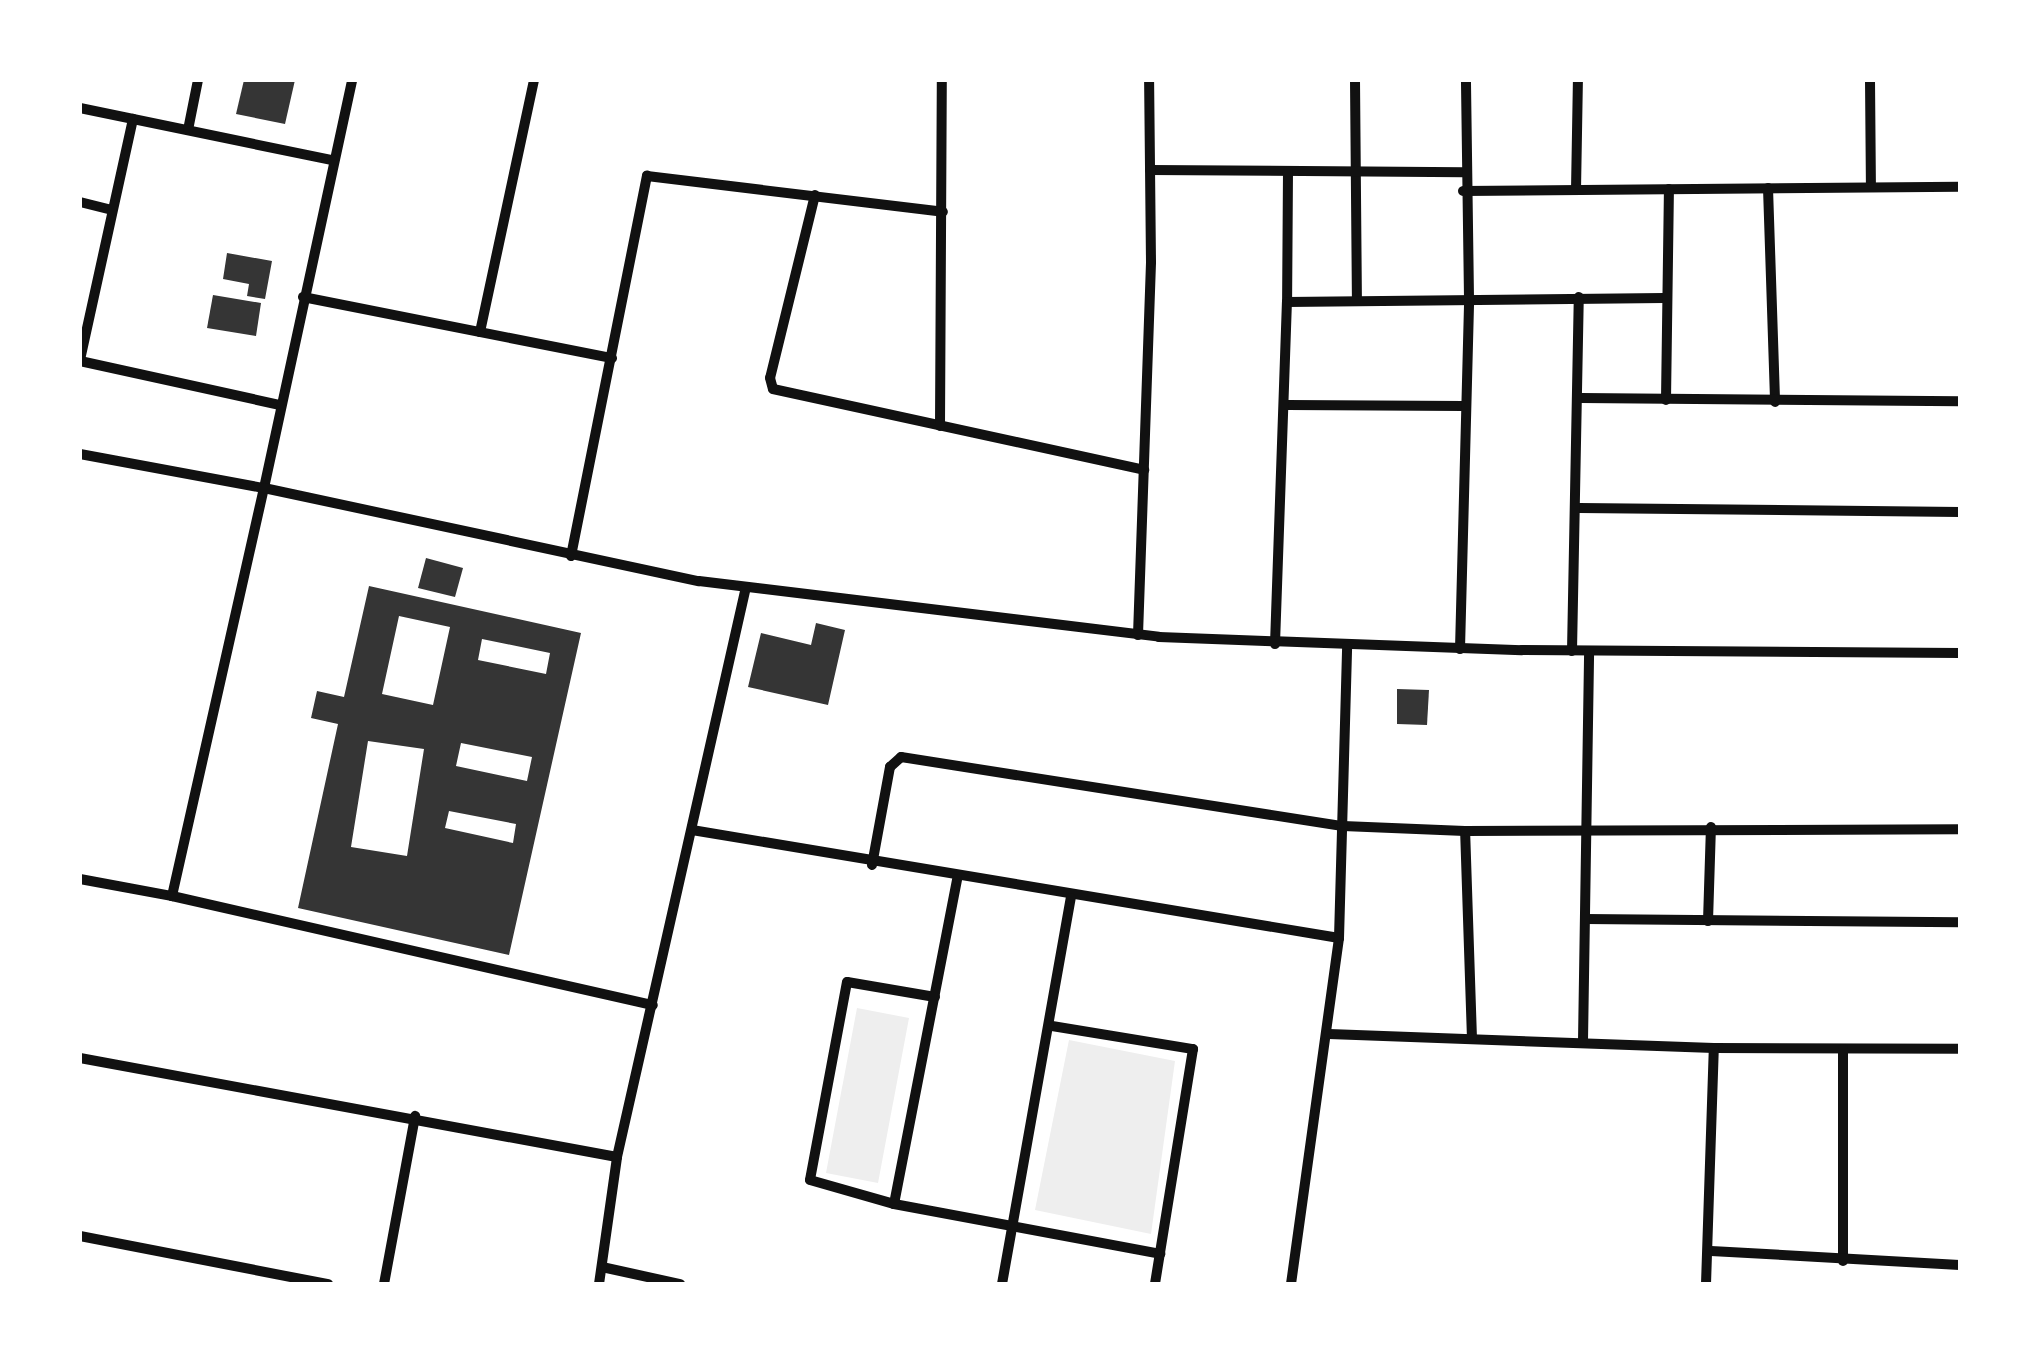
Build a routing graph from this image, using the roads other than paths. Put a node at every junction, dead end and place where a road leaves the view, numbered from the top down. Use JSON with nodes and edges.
{"nodes":[{"id":1,"x":198,"y":80,"type":"edge"},
{"id":2,"x":352,"y":80,"type":"edge"},
{"id":3,"x":534,"y":80,"type":"edge"},
{"id":4,"x":942,"y":80,"type":"edge"},
{"id":5,"x":1148,"y":80,"type":"edge"},
{"id":6,"x":1355,"y":80,"type":"edge"},
{"id":7,"x":1466,"y":80,"type":"edge"},
{"id":8,"x":1578,"y":80,"type":"edge"},
{"id":9,"x":1870,"y":80,"type":"edge"},
{"id":10,"x":80,"y":108,"type":"edge"},
{"id":11,"x":133,"y":119,"type":"junction"},
{"id":12,"x":188,"y":130,"type":"junction"},
{"id":13,"x":330,"y":160,"type":"junction"},
{"id":14,"x":1150,"y":170,"type":"junction"},
{"id":15,"x":1356,"y":170,"type":"junction"},
{"id":16,"x":1288,"y":171,"type":"junction"},
{"id":17,"x":1464,"y":172,"type":"junction"},
{"id":18,"x":1872,"y":186,"type":"junction"},
{"id":19,"x":1768,"y":188,"type":"junction"},
{"id":20,"x":1960,"y":188,"type":"edge"},
{"id":21,"x":1669,"y":189,"type":"junction"},
{"id":22,"x":1576,"y":190,"type":"junction"},
{"id":23,"x":1464,"y":191,"type":"junction"},
{"id":24,"x":815,"y":195,"type":"junction"},
{"id":25,"x":80,"y":202,"type":"edge"},
{"id":26,"x":112,"y":210,"type":"junction"},
{"id":27,"x":943,"y":212,"type":"junction"},
{"id":28,"x":303,"y":297,"type":"junction"},
{"id":29,"x":1580,"y":297,"type":"junction"},
{"id":30,"x":1356,"y":298,"type":"junction"},
{"id":31,"x":1469,"y":298,"type":"junction"},
{"id":32,"x":1664,"y":298,"type":"junction"},
{"id":33,"x":1287,"y":302,"type":"junction"},
{"id":34,"x":480,"y":332,"type":"junction"},
{"id":35,"x":612,"y":358,"type":"junction"},
{"id":36,"x":80,"y":361,"type":"edge"},
{"id":37,"x":1581,"y":398,"type":"junction"},
{"id":38,"x":1666,"y":400,"type":"junction"},
{"id":39,"x":1960,"y":401,"type":"edge"},
{"id":40,"x":1775,"y":402,"type":"junction"},
{"id":41,"x":280,"y":405,"type":"junction"},
{"id":42,"x":1288,"y":405,"type":"junction"},
{"id":43,"x":1463,"y":406,"type":"junction"},
{"id":44,"x":940,"y":426,"type":"junction"},
{"id":45,"x":80,"y":454,"type":"edge"},
{"id":46,"x":1144,"y":470,"type":"junction"},
{"id":47,"x":264,"y":488,"type":"junction"},
{"id":48,"x":1579,"y":508,"type":"junction"},
{"id":49,"x":1960,"y":512,"type":"edge"},
{"id":50,"x":571,"y":556,"type":"junction"},
{"id":51,"x":746,"y":587,"type":"junction"},
{"id":52,"x":1138,"y":634,"type":"junction"},
{"id":53,"x":1275,"y":644,"type":"junction"},
{"id":54,"x":1346,"y":646,"type":"junction"},
{"id":55,"x":1460,"y":649,"type":"junction"},
{"id":56,"x":1572,"y":650,"type":"junction"},
{"id":57,"x":1589,"y":651,"type":"junction"},
{"id":58,"x":1960,"y":653,"type":"edge"},
{"id":59,"x":1342,"y":826,"type":"junction"},
{"id":60,"x":1588,"y":826,"type":"junction"},
{"id":61,"x":1711,"y":827,"type":"junction"},
{"id":62,"x":1960,"y":829,"type":"edge"},
{"id":63,"x":692,"y":830,"type":"junction"},
{"id":64,"x":1465,"y":831,"type":"junction"},
{"id":65,"x":872,"y":865,"type":"junction"},
{"id":66,"x":80,"y":879,"type":"edge"},
{"id":67,"x":957,"y":879,"type":"junction"},
{"id":68,"x":172,"y":896,"type":"junction"},
{"id":69,"x":1071,"y":898,"type":"junction"},
{"id":70,"x":1585,"y":919,"type":"junction"},
{"id":71,"x":1708,"y":921,"type":"junction"},
{"id":72,"x":1960,"y":922,"type":"edge"},
{"id":73,"x":1339,"y":938,"type":"junction"},
{"id":74,"x":935,"y":998,"type":"junction"},
{"id":75,"x":653,"y":1005,"type":"junction"},
{"id":76,"x":1052,"y":1026,"type":"junction"},
{"id":77,"x":1329,"y":1034,"type":"junction"},
{"id":78,"x":1472,"y":1039,"type":"junction"},
{"id":79,"x":1584,"y":1041,"type":"junction"},
{"id":80,"x":1714,"y":1048,"type":"junction"},
{"id":81,"x":1843,"y":1048,"type":"junction"},
{"id":82,"x":1960,"y":1049,"type":"edge"},
{"id":83,"x":80,"y":1058,"type":"edge"},
{"id":84,"x":415,"y":1116,"type":"junction"},
{"id":85,"x":617,"y":1157,"type":"junction"},
{"id":86,"x":894,"y":1204,"type":"junction"},
{"id":87,"x":1016,"y":1227,"type":"junction"},
{"id":88,"x":80,"y":1236,"type":"edge"},
{"id":89,"x":1712,"y":1251,"type":"junction"},
{"id":90,"x":1160,"y":1254,"type":"junction"},
{"id":91,"x":1843,"y":1261,"type":"junction"},
{"id":92,"x":1960,"y":1266,"type":"edge"},
{"id":93,"x":602,"y":1268,"type":"junction"},
{"id":94,"x":328,"y":1284,"type":"edge"},
{"id":95,"x":384,"y":1284,"type":"edge"},
{"id":96,"x":599,"y":1284,"type":"edge"},
{"id":97,"x":680,"y":1284,"type":"edge"},
{"id":98,"x":1002,"y":1284,"type":"edge"},
{"id":99,"x":1155,"y":1284,"type":"edge"},
{"id":100,"x":1291,"y":1284,"type":"edge"},
{"id":101,"x":1706,"y":1284,"type":"edge"}],
"edges":[{"from":1,"to":12,"type":"street"},
{"from":2,"to":13,"type":"street"},
{"from":3,"to":34,"type":"street"},
{"from":4,"to":27,"type":"street"},
{"from":5,"to":14,"type":"street"},
{"from":6,"to":15,"type":"street"},
{"from":7,"to":17,"type":"street"},
{"from":8,"to":22,"type":"street"},
{"from":9,"to":18,"type":"street"},
{"from":10,"to":11,"type":"street"},
{"from":11,"to":12,"type":"street"},
{"from":11,"to":26,"type":"street"},
{"from":12,"to":13,"type":"street"},
{"from":13,"to":28,"type":"street"},
{"from":14,"to":16,"type":"street"},
{"from":14,"to":46,"type":"street"},
{"from":15,"to":16,"type":"street"},
{"from":15,"to":17,"type":"street"},
{"from":15,"to":30,"type":"street"},
{"from":16,"to":33,"type":"street"},
{"from":17,"to":23,"type":"street"},
{"from":18,"to":19,"type":"street"},
{"from":18,"to":20,"type":"street"},
{"from":19,"to":21,"type":"street"},
{"from":19,"to":40,"type":"street"},
{"from":21,"to":22,"type":"street"},
{"from":21,"to":32,"type":"street"},
{"from":22,"to":23,"type":"street"},
{"from":23,"to":31,"type":"street"},
{"from":24,"to":27,"type":"street"},
{"from":24,"to":35,"type":"street"},
{"from":24,"to":44,"type":"street"},
{"from":25,"to":26,"type":"street"},
{"from":26,"to":36,"type":"street"},
{"from":27,"to":44,"type":"street"},
{"from":28,"to":34,"type":"street"},
{"from":28,"to":41,"type":"street"},
{"from":29,"to":31,"type":"street"},
{"from":29,"to":32,"type":"street"},
{"from":29,"to":37,"type":"street"},
{"from":30,"to":31,"type":"street"},
{"from":30,"to":33,"type":"street"},
{"from":31,"to":43,"type":"street"},
{"from":32,"to":38,"type":"street"},
{"from":33,"to":42,"type":"street"},
{"from":34,"to":35,"type":"street"},
{"from":35,"to":50,"type":"street"},
{"from":36,"to":41,"type":"street"},
{"from":37,"to":38,"type":"street"},
{"from":37,"to":48,"type":"street"},
{"from":38,"to":40,"type":"street"},
{"from":39,"to":40,"type":"street"},
{"from":41,"to":47,"type":"street"},
{"from":42,"to":43,"type":"street"},
{"from":42,"to":53,"type":"street"},
{"from":43,"to":55,"type":"street"},
{"from":44,"to":46,"type":"street"},
{"from":45,"to":47,"type":"street"},
{"from":46,"to":52,"type":"street"},
{"from":47,"to":50,"type":"street"},
{"from":47,"to":68,"type":"street"},
{"from":48,"to":49,"type":"street"},
{"from":48,"to":56,"type":"street"},
{"from":50,"to":51,"type":"street"},
{"from":51,"to":52,"type":"street"},
{"from":51,"to":63,"type":"street"},
{"from":52,"to":53,"type":"street"},
{"from":53,"to":54,"type":"street"},
{"from":54,"to":55,"type":"street"},
{"from":54,"to":59,"type":"street"},
{"from":55,"to":56,"type":"street"},
{"from":56,"to":57,"type":"street"},
{"from":57,"to":58,"type":"street"},
{"from":57,"to":60,"type":"street"},
{"from":59,"to":64,"type":"street"},
{"from":59,"to":65,"type":"street"},
{"from":59,"to":73,"type":"street"},
{"from":60,"to":61,"type":"street"},
{"from":60,"to":64,"type":"street"},
{"from":60,"to":70,"type":"street"},
{"from":61,"to":62,"type":"street"},
{"from":61,"to":71,"type":"street"},
{"from":63,"to":65,"type":"street"},
{"from":63,"to":75,"type":"street"},
{"from":64,"to":78,"type":"street"},
{"from":65,"to":67,"type":"street"},
{"from":66,"to":68,"type":"street"},
{"from":67,"to":69,"type":"street"},
{"from":67,"to":74,"type":"street"},
{"from":68,"to":75,"type":"street"},
{"from":69,"to":73,"type":"street"},
{"from":69,"to":76,"type":"street"},
{"from":70,"to":71,"type":"street"},
{"from":70,"to":79,"type":"street"},
{"from":71,"to":72,"type":"street"},
{"from":73,"to":77,"type":"street"},
{"from":74,"to":86,"type":"street"},
{"from":74,"to":86,"type":"street"},
{"from":75,"to":85,"type":"street"},
{"from":76,"to":87,"type":"street"},
{"from":76,"to":90,"type":"street"},
{"from":77,"to":78,"type":"street"},
{"from":77,"to":100,"type":"street"},
{"from":78,"to":79,"type":"street"},
{"from":79,"to":80,"type":"street"},
{"from":80,"to":81,"type":"street"},
{"from":80,"to":89,"type":"street"},
{"from":81,"to":82,"type":"street"},
{"from":81,"to":91,"type":"street"},
{"from":83,"to":84,"type":"street"},
{"from":84,"to":85,"type":"street"},
{"from":84,"to":95,"type":"street"},
{"from":85,"to":93,"type":"street"},
{"from":86,"to":87,"type":"street"},
{"from":87,"to":90,"type":"street"},
{"from":87,"to":98,"type":"street"},
{"from":88,"to":94,"type":"street"},
{"from":89,"to":91,"type":"street"},
{"from":89,"to":101,"type":"street"},
{"from":90,"to":99,"type":"street"},
{"from":91,"to":92,"type":"street"},
{"from":93,"to":96,"type":"street"},
{"from":93,"to":97,"type":"street"}]}
